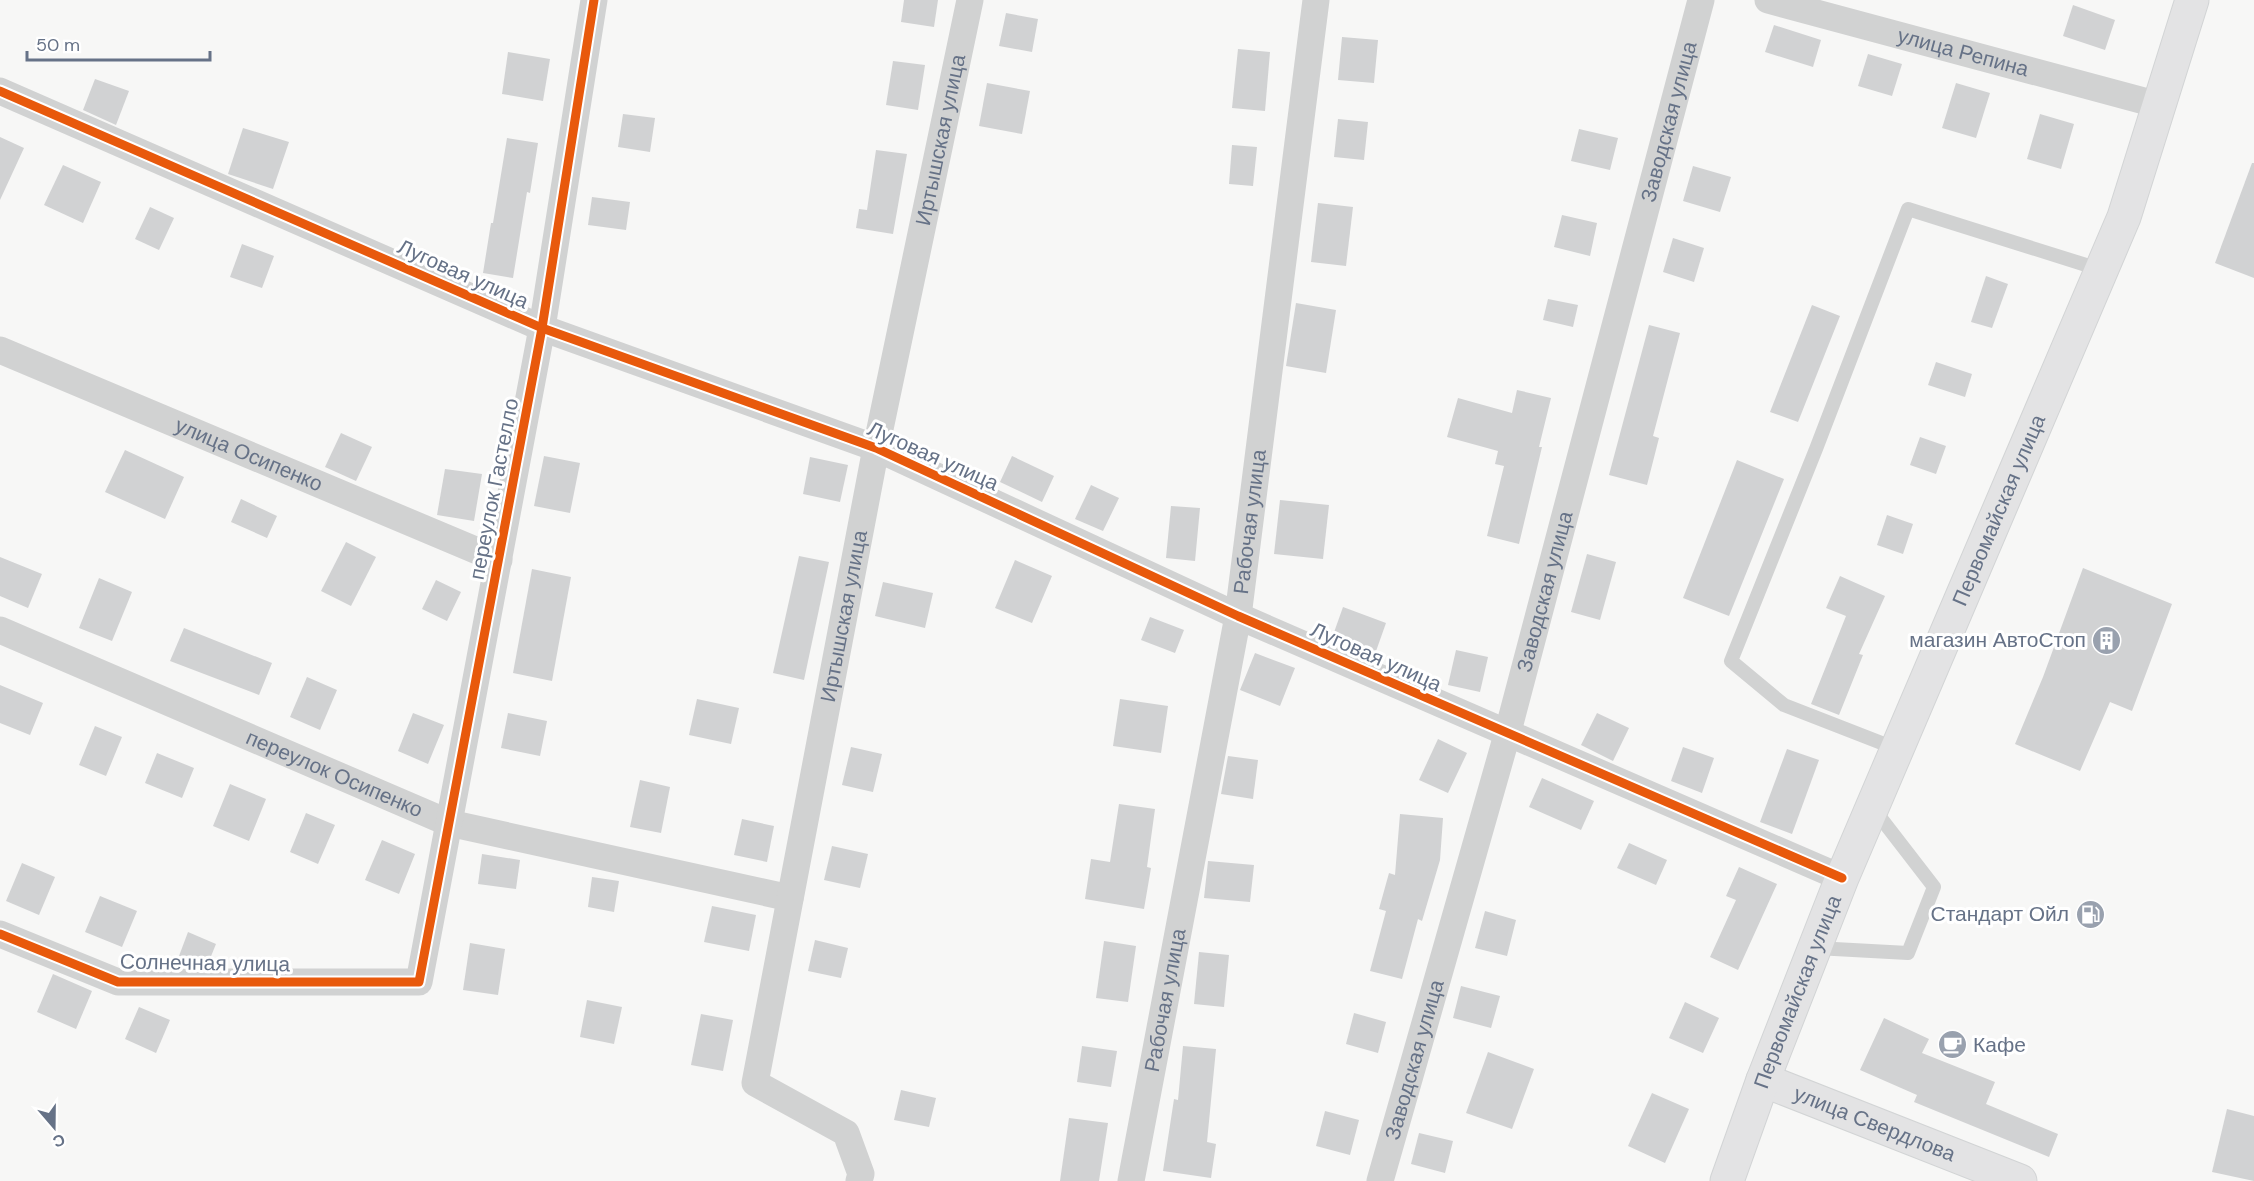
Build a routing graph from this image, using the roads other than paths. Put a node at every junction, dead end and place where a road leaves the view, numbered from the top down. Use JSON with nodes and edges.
{"nodes":[{"id":1,"x":594,"y":0,"type":"edge"},
{"id":2,"x":970,"y":0,"type":"edge"},
{"id":3,"x":1316,"y":0,"type":"edge"},
{"id":4,"x":1701,"y":0,"type":"edge"},
{"id":5,"x":1768,"y":0,"type":"edge"},
{"id":6,"x":2192,"y":0,"type":"edge"},
{"id":7,"x":0,"y":91,"type":"edge"},
{"id":8,"x":2159,"y":105,"type":"junction"},
{"id":9,"x":2102,"y":270,"type":"junction"},
{"id":10,"x":542,"y":328,"type":"junction"},
{"id":11,"x":0,"y":350,"type":"edge"},
{"id":12,"x":876,"y":448,"type":"junction"},
{"id":13,"x":499,"y":560,"type":"junction"},
{"id":14,"x":1238,"y":616,"type":"junction"},
{"id":15,"x":0,"y":630,"type":"edge"},
{"id":16,"x":1507,"y":735,"type":"junction"},
{"id":17,"x":1897,"y":749,"type":"junction"},
{"id":18,"x":1872,"y":808,"type":"junction"},
{"id":19,"x":449,"y":823,"type":"junction"},
{"id":20,"x":1842,"y":878,"type":"junction"},
{"id":21,"x":790,"y":898,"type":"junction"},
{"id":22,"x":0,"y":934,"type":"edge"},
{"id":23,"x":1814,"y":948,"type":"junction"},
{"id":24,"x":419,"y":982,"type":"joint"},
{"id":25,"x":1763,"y":1080,"type":"junction"},
{"id":26,"x":859,"y":1181,"type":"edge"},
{"id":27,"x":1131,"y":1181,"type":"edge"},
{"id":28,"x":1380,"y":1181,"type":"edge"},
{"id":29,"x":1726,"y":1181,"type":"edge"},
{"id":30,"x":2020,"y":1181,"type":"edge"}],
"edges":[{"from":1,"to":10,"type":"street","name":"переулок Гастелло"},
{"from":2,"to":12,"type":"street","name":"Иртышская улица"},
{"from":3,"to":14,"type":"street","name":"Рабочая улица"},
{"from":4,"to":16,"type":"street","name":"Заводская улица"},
{"from":5,"to":8,"type":"street","name":"улица Репина"},
{"from":6,"to":8,"type":"main road","name":"Первомайская улица"},
{"from":7,"to":10,"type":"street","name":"Луговая улица"},
{"from":8,"to":9,"type":"main road","name":"Первомайская улица"},
{"from":9,"to":17,"type":"main road","name":"Первомайская улица"},
{"from":9,"to":17,"type":"lane"},
{"from":10,"to":12,"type":"street","name":"Луговая улица"},
{"from":10,"to":13,"type":"street","name":"переулок Гастелло"},
{"from":11,"to":13,"type":"street","name":"улица Осипенко"},
{"from":12,"to":14,"type":"street","name":"Луговая улица"},
{"from":12,"to":21,"type":"street","name":"Иртышская улица"},
{"from":13,"to":19,"type":"street","name":"переулок Гастелло"},
{"from":14,"to":16,"type":"street","name":"Луговая улица"},
{"from":14,"to":27,"type":"street","name":"Рабочая улица"},
{"from":15,"to":19,"type":"street","name":"переулок Осипенко"},
{"from":16,"to":20,"type":"street","name":"Луговая улица"},
{"from":16,"to":28,"type":"street","name":"Заводская улица"},
{"from":17,"to":18,"type":"main road","name":"Первомайская улица"},
{"from":18,"to":20,"type":"main road","name":"Первомайская улица"},
{"from":18,"to":23,"type":"lane"},
{"from":19,"to":21,"type":"street","name":"переулок Осипенко"},
{"from":19,"to":24,"type":"street","name":"переулок Гастелло"},
{"from":20,"to":23,"type":"main road","name":"Первомайская улица"},
{"from":21,"to":26,"type":"street","name":"Иртышская улица"},
{"from":22,"to":24,"type":"street","name":"Солнечная улица"},
{"from":23,"to":25,"type":"main road","name":"Первомайская улица"},
{"from":25,"to":29,"type":"main road","name":"Первомайская улица"},
{"from":25,"to":30,"type":"main road","name":"улица Свердлова"}]}
